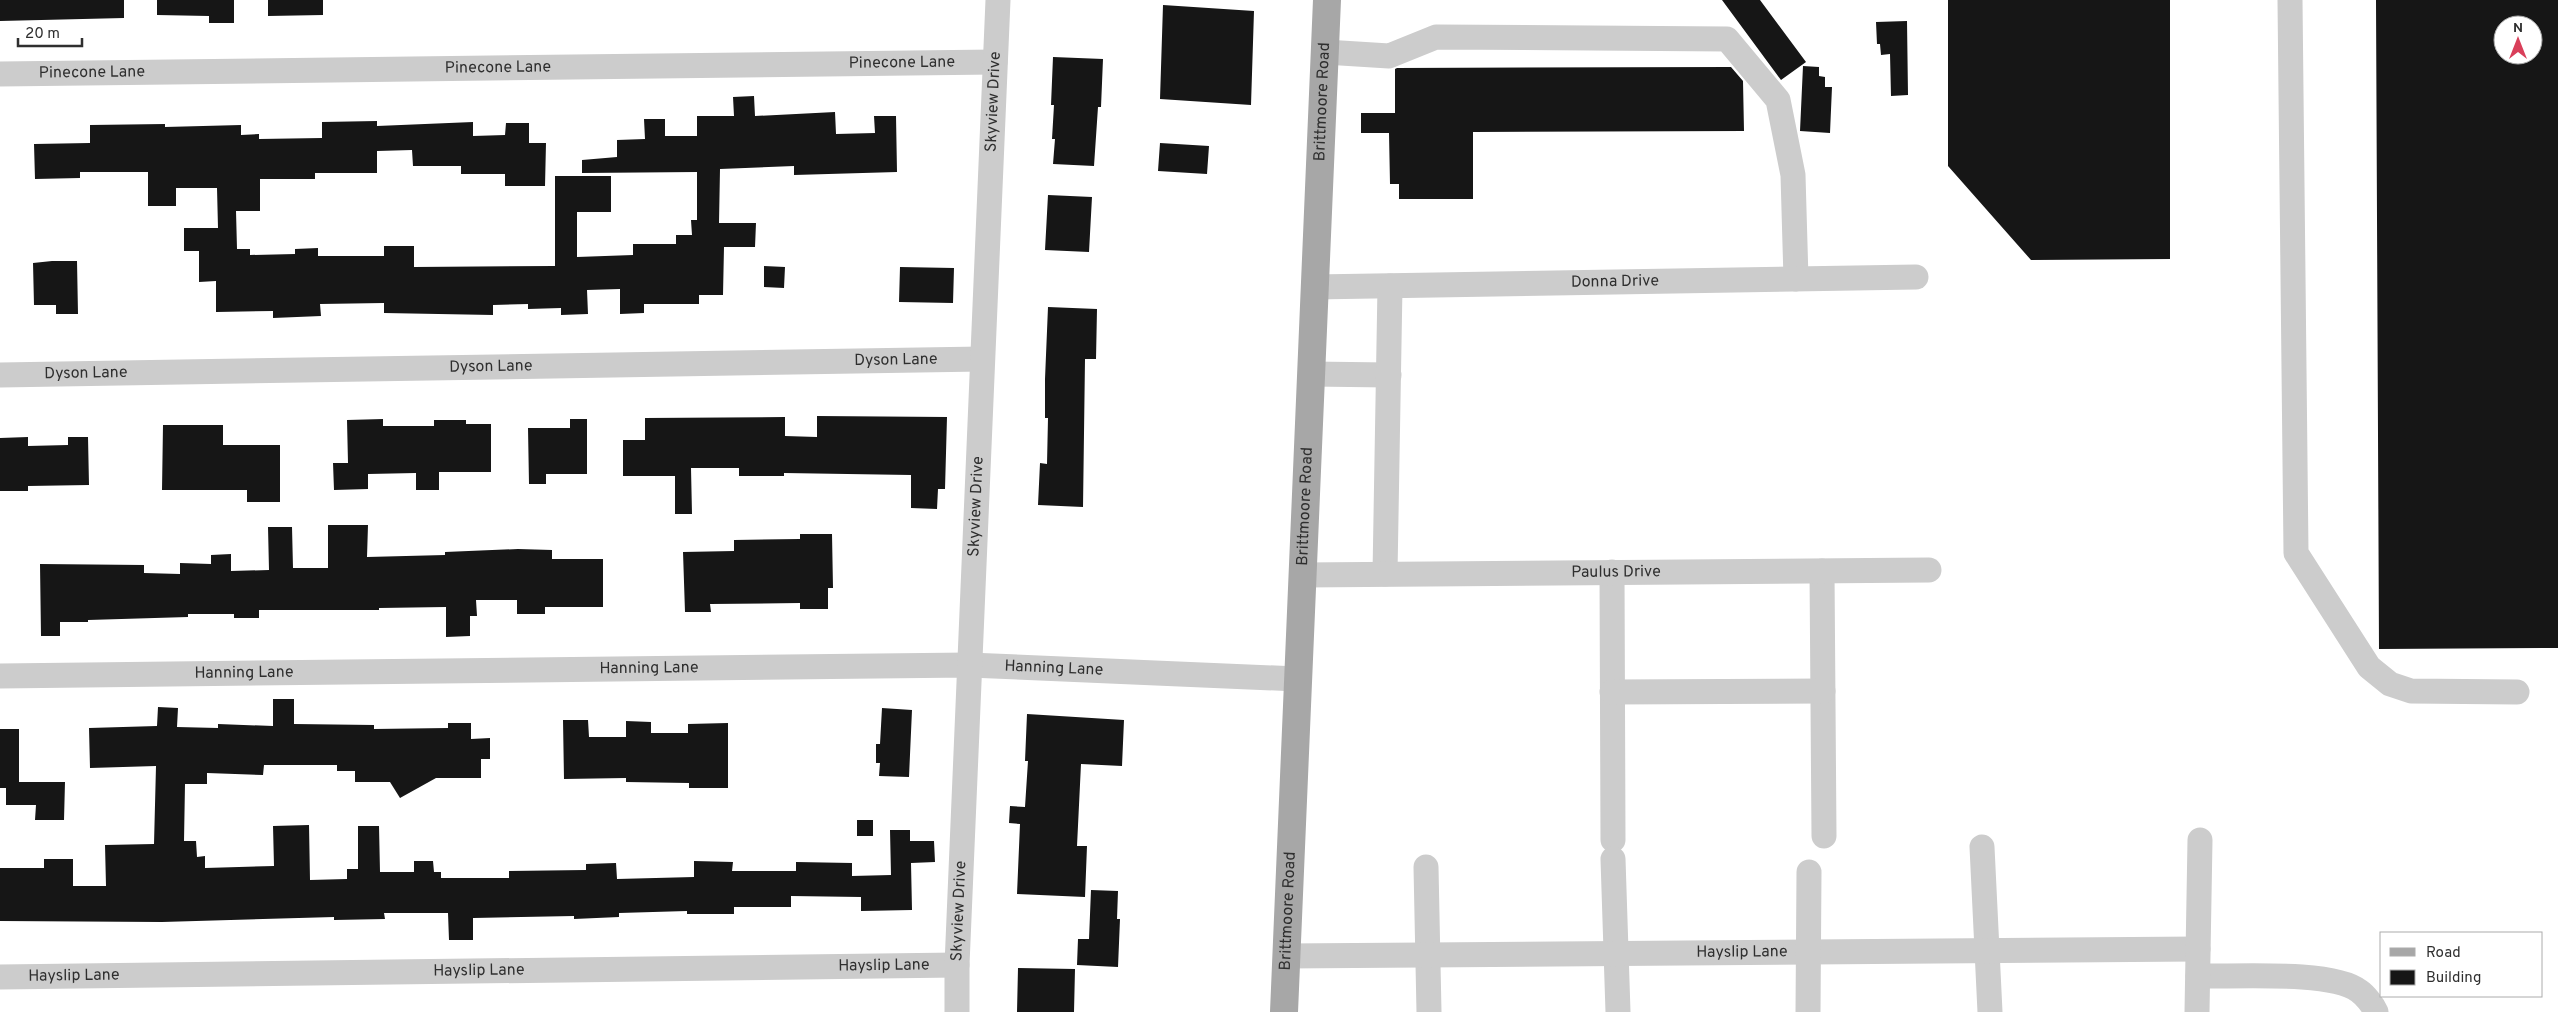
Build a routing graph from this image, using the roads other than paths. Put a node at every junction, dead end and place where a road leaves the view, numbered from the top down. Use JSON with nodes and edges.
{"nodes":[{"id":1,"x":998,"y":0,"type":"edge"},
{"id":2,"x":1327,"y":0,"type":"edge"},
{"id":3,"x":2290,"y":0,"type":"edge"},
{"id":4,"x":1325,"y":52,"type":"junction"},
{"id":5,"x":995,"y":62,"type":"junction"},
{"id":6,"x":0,"y":74,"type":"edge"},
{"id":7,"x":1916,"y":277,"type":"dead end"},
{"id":8,"x":1796,"y":280,"type":"junction"},
{"id":9,"x":1390,"y":286,"type":"junction"},
{"id":10,"x":1314,"y":287,"type":"junction"},
{"id":11,"x":982,"y":359,"type":"junction"},
{"id":12,"x":1310,"y":374,"type":"junction"},
{"id":13,"x":0,"y":375,"type":"edge"},
{"id":14,"x":1389,"y":375,"type":"junction"},
{"id":15,"x":1929,"y":570,"type":"dead end"},
{"id":16,"x":1822,"y":571,"type":"junction"},
{"id":17,"x":1612,"y":572,"type":"junction"},
{"id":18,"x":1385,"y":574,"type":"junction"},
{"id":19,"x":1302,"y":575,"type":"junction"},
{"id":20,"x":970,"y":665,"type":"junction"},
{"id":21,"x":0,"y":676,"type":"edge"},
{"id":22,"x":1297,"y":679,"type":"junction"},
{"id":23,"x":1823,"y":691,"type":"junction"},
{"id":24,"x":1612,"y":692,"type":"junction"},
{"id":25,"x":2517,"y":692,"type":"dead end"},
{"id":26,"x":1824,"y":836,"type":"dead end"},
{"id":27,"x":2200,"y":840,"type":"dead end"},
{"id":28,"x":1982,"y":847,"type":"dead end"},
{"id":29,"x":1426,"y":868,"type":"dead end"},
{"id":30,"x":1809,"y":872,"type":"dead end"},
{"id":31,"x":2198,"y":949,"type":"junction"},
{"id":32,"x":1987,"y":950,"type":"junction"},
{"id":33,"x":1808,"y":952,"type":"junction"},
{"id":34,"x":1616,"y":954,"type":"junction"},
{"id":35,"x":1428,"y":955,"type":"junction"},
{"id":36,"x":1286,"y":956,"type":"junction"},
{"id":37,"x":957,"y":965,"type":"junction"},
{"id":38,"x":0,"y":976,"type":"edge"},
{"id":39,"x":2198,"y":976,"type":"junction"},
{"id":40,"x":957,"y":1012,"type":"edge"},
{"id":41,"x":1284,"y":1012,"type":"edge"},
{"id":42,"x":1429,"y":1012,"type":"edge"},
{"id":43,"x":1618,"y":1012,"type":"edge"},
{"id":44,"x":1808,"y":1012,"type":"edge"},
{"id":45,"x":1990,"y":1012,"type":"edge"},
{"id":46,"x":2197,"y":1012,"type":"edge"},
{"id":47,"x":2376,"y":1012,"type":"edge"}],
"edges":[{"from":1,"to":5,"type":"street","name":"Skyview Drive"},
{"from":2,"to":4,"type":"main road","name":"Brittmoore Road"},
{"from":3,"to":25,"type":"street"},
{"from":4,"to":8,"type":"street"},
{"from":4,"to":10,"type":"main road","name":"Brittmoore Road"},
{"from":5,"to":6,"type":"street","name":"Pinecone Lane"},
{"from":5,"to":11,"type":"street","name":"Skyview Drive"},
{"from":7,"to":8,"type":"street","name":"Donna Drive"},
{"from":8,"to":9,"type":"street","name":"Donna Drive"},
{"from":9,"to":10,"type":"street","name":"Donna Drive"},
{"from":9,"to":14,"type":"street"},
{"from":10,"to":12,"type":"main road","name":"Brittmoore Road"},
{"from":11,"to":13,"type":"street","name":"Dyson Lane"},
{"from":11,"to":20,"type":"street","name":"Skyview Drive"},
{"from":12,"to":14,"type":"street"},
{"from":12,"to":19,"type":"main road","name":"Brittmoore Road"},
{"from":14,"to":18,"type":"street"},
{"from":15,"to":16,"type":"street","name":"Paulus Drive"},
{"from":16,"to":17,"type":"street","name":"Paulus Drive"},
{"from":16,"to":23,"type":"street"},
{"from":17,"to":18,"type":"street","name":"Paulus Drive"},
{"from":17,"to":24,"type":"street"},
{"from":18,"to":19,"type":"street","name":"Paulus Drive"},
{"from":19,"to":22,"type":"main road","name":"Brittmoore Road"},
{"from":20,"to":21,"type":"street","name":"Hanning Lane"},
{"from":20,"to":22,"type":"street","name":"Hanning Lane"},
{"from":20,"to":37,"type":"street","name":"Skyview Drive"},
{"from":22,"to":36,"type":"main road","name":"Brittmoore Road"},
{"from":23,"to":24,"type":"street"},
{"from":23,"to":26,"type":"street"},
{"from":24,"to":34,"type":"street"},
{"from":27,"to":31,"type":"street"},
{"from":28,"to":32,"type":"street"},
{"from":29,"to":35,"type":"street"},
{"from":30,"to":33,"type":"street"},
{"from":31,"to":32,"type":"street","name":"Hayslip Lane"},
{"from":31,"to":39,"type":"street"},
{"from":32,"to":33,"type":"street","name":"Hayslip Lane"},
{"from":32,"to":45,"type":"street"},
{"from":33,"to":34,"type":"street","name":"Hayslip Lane"},
{"from":33,"to":44,"type":"street"},
{"from":34,"to":35,"type":"street","name":"Hayslip Lane"},
{"from":34,"to":43,"type":"street"},
{"from":35,"to":36,"type":"street","name":"Hayslip Lane"},
{"from":35,"to":42,"type":"street"},
{"from":36,"to":41,"type":"main road","name":"Brittmoore Road"},
{"from":37,"to":38,"type":"street","name":"Hayslip Lane"},
{"from":37,"to":40,"type":"street","name":"Skyview Drive"},
{"from":39,"to":46,"type":"street"},
{"from":39,"to":47,"type":"street"}]}
